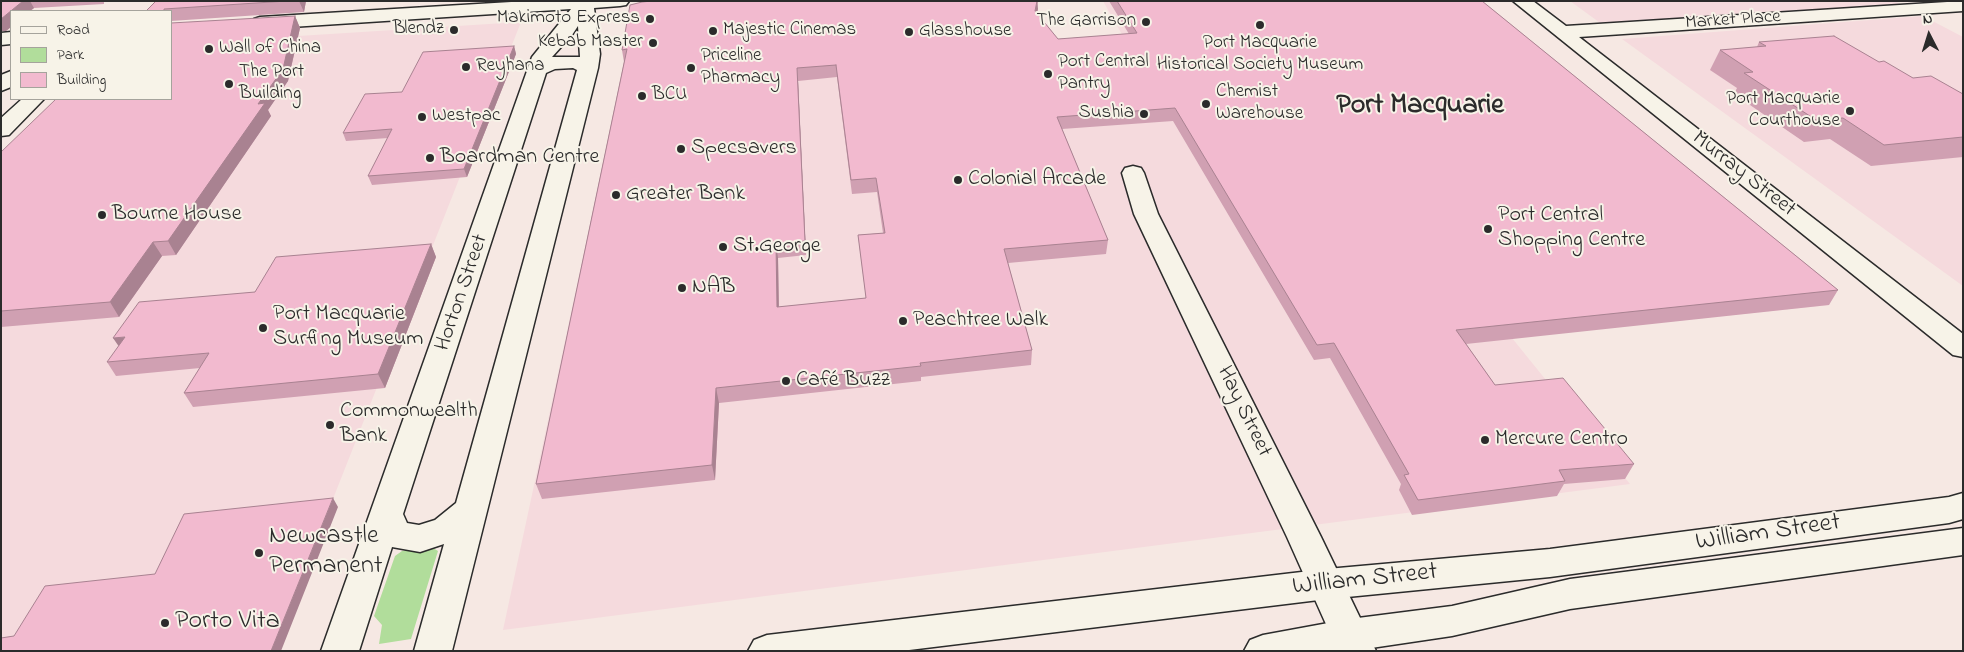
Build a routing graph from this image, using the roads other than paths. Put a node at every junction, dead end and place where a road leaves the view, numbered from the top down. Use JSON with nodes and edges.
{"nodes":[{"id":1,"x":341,"y":1,"type":"edge"},
{"id":2,"x":620,"y":1,"type":"edge"},
{"id":3,"x":1522,"y":1,"type":"edge"},
{"id":4,"x":1954,"y":1,"type":"edge"},
{"id":5,"x":586,"y":2,"type":"edge"},
{"id":6,"x":254,"y":6,"type":"dead end"},
{"id":7,"x":481,"y":6,"type":"edge"},
{"id":8,"x":1963,"y":6,"type":"edge"},
{"id":9,"x":241,"y":24,"type":"edge"},
{"id":10,"x":1563,"y":32,"type":"junction"},
{"id":11,"x":588,"y":68,"type":"junction"},
{"id":12,"x":538,"y":70,"type":"junction"},
{"id":13,"x":33,"y":100,"type":"edge"},
{"id":14,"x":1,"y":130,"type":"edge"},
{"id":15,"x":1133,"y":172,"type":"dead end"},
{"id":16,"x":1963,"y":348,"type":"edge"},
{"id":17,"x":1963,"y":506,"type":"edge"},
{"id":18,"x":470,"y":510,"type":"junction"},
{"id":19,"x":388,"y":516,"type":"junction"},
{"id":20,"x":1963,"y":540,"type":"edge"},
{"id":21,"x":1327,"y":584,"type":"junction"},
{"id":22,"x":1353,"y":643,"type":"edge"},
{"id":23,"x":340,"y":651,"type":"edge"},
{"id":24,"x":433,"y":651,"type":"edge"},
{"id":25,"x":767,"y":651,"type":"edge"},
{"id":26,"x":1263,"y":651,"type":"edge"}],
"edges":[{"from":1,"to":6,"type":"street"},
{"from":2,"to":5,"type":"street"},
{"from":3,"to":10,"type":"street","name":"Murray Street"},
{"from":4,"to":8,"type":"street"},
{"from":5,"to":7,"type":"street"},
{"from":5,"to":11,"type":"street"},
{"from":5,"to":12,"type":"street","name":"Horton Street"},
{"from":7,"to":9,"type":"street"},
{"from":8,"to":10,"type":"street","name":"Market Place"},
{"from":10,"to":16,"type":"street","name":"Murray Street"},
{"from":11,"to":12,"type":"street"},
{"from":11,"to":18,"type":"street"},
{"from":12,"to":19,"type":"street","name":"Horton Street"},
{"from":13,"to":14,"type":"street"},
{"from":15,"to":21,"type":"street","name":"Hay Street"},
{"from":17,"to":21,"type":"street","name":"William Street"},
{"from":18,"to":19,"type":"street"},
{"from":18,"to":24,"type":"street"},
{"from":19,"to":23,"type":"street","name":"Horton Street"},
{"from":20,"to":22,"type":"street","name":"William Street"},
{"from":21,"to":22,"type":"street","name":"Hay Street"},
{"from":21,"to":25,"type":"street","name":"William Street"},
{"from":22,"to":26,"type":"street","name":"William Street"}]}
